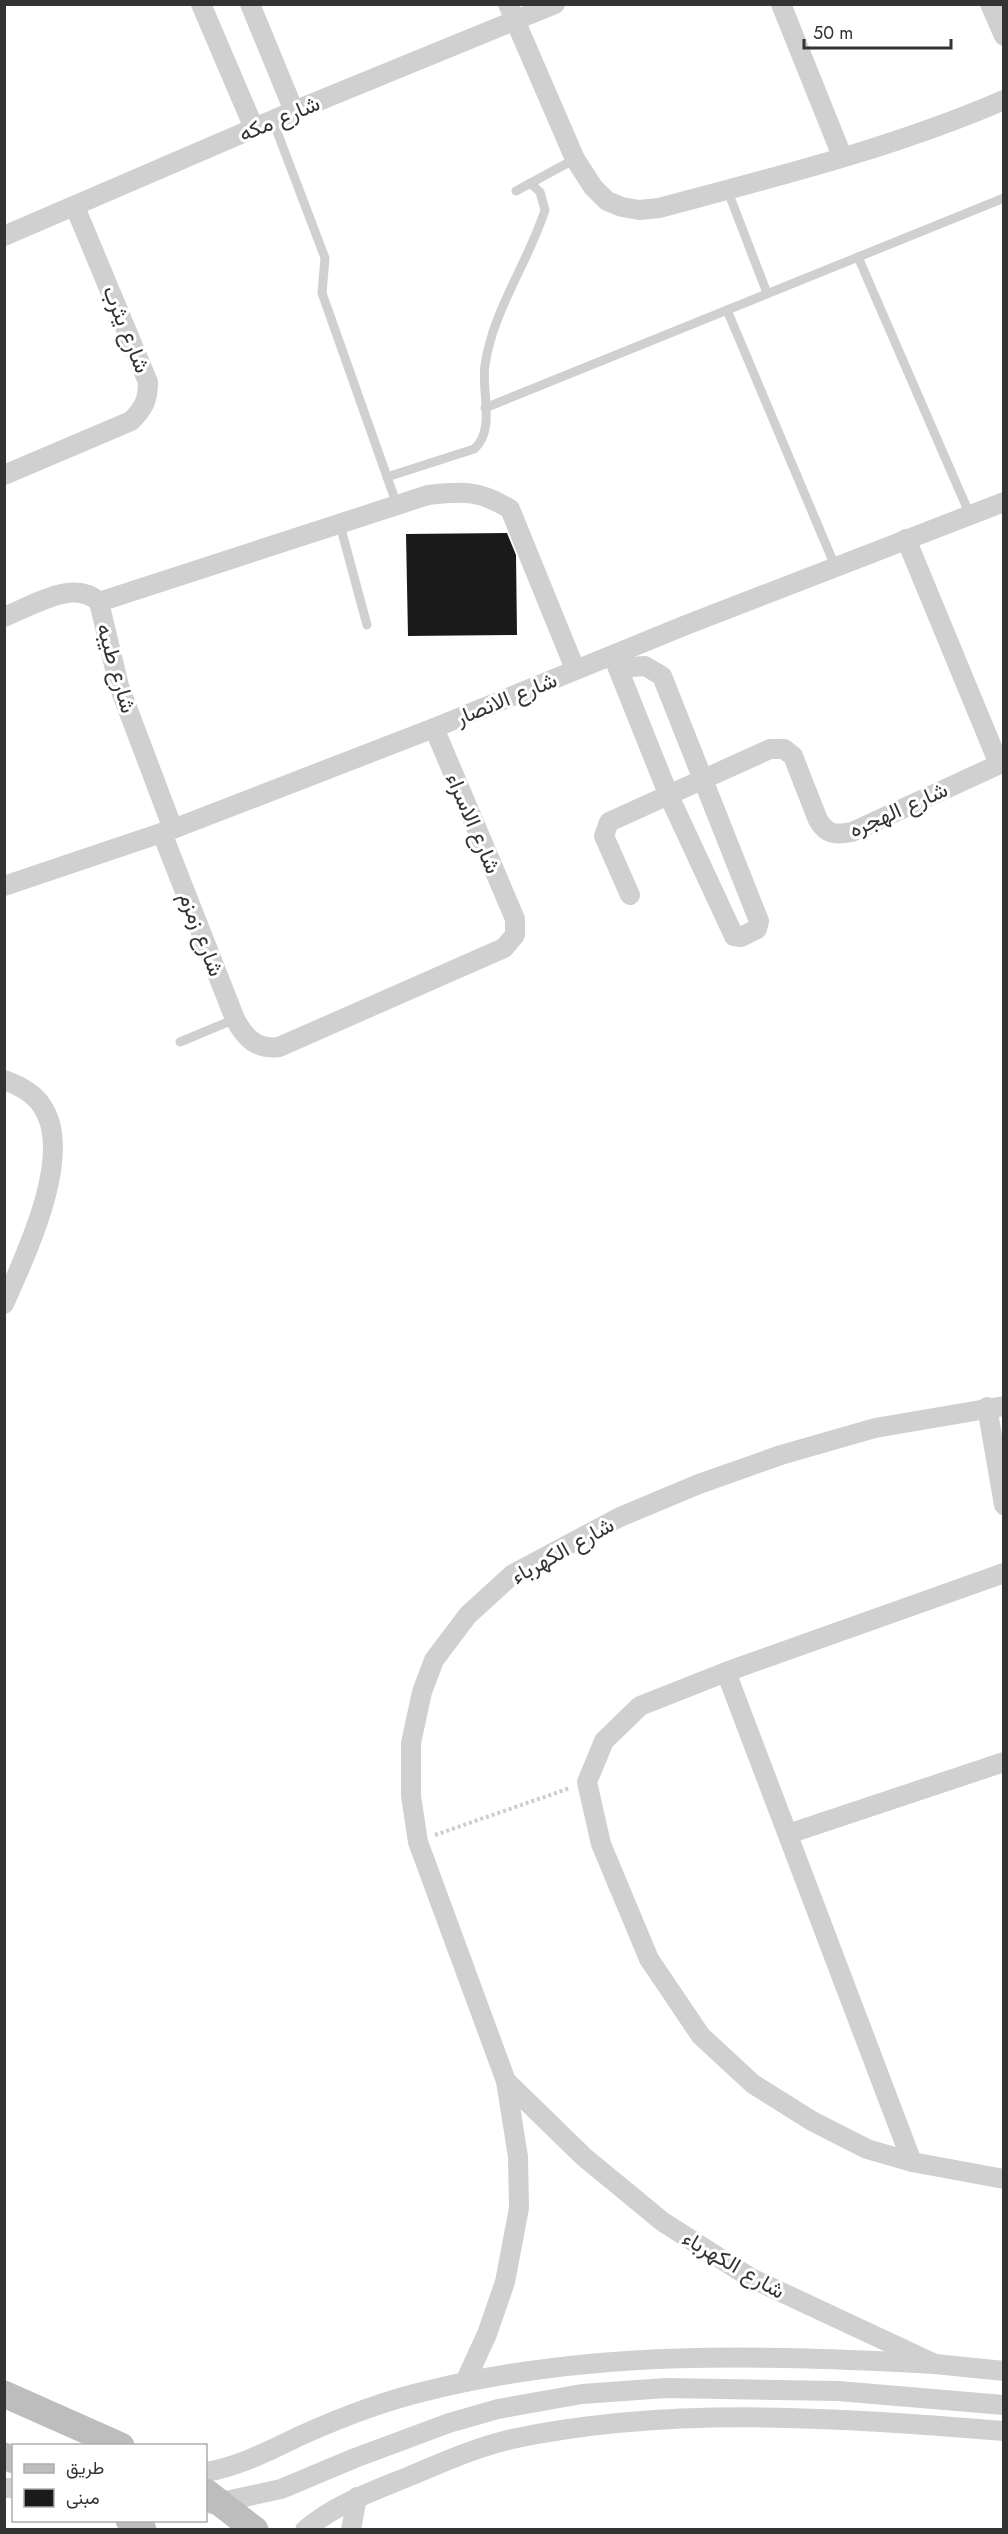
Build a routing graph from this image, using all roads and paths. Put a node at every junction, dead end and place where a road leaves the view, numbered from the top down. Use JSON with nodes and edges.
{"nodes":[{"id":1,"x":201,"y":4,"type":"edge"},
{"id":2,"x":250,"y":4,"type":"edge"},
{"id":3,"x":555,"y":4,"type":"edge"},
{"id":4,"x":781,"y":4,"type":"edge"},
{"id":5,"x":990,"y":4,"type":"edge"},
{"id":6,"x":511,"y":12,"type":"edge"},
{"id":7,"x":1004,"y":36,"type":"edge"},
{"id":8,"x":1004,"y":100,"type":"edge"},
{"id":9,"x":294,"y":111,"type":"junction"},
{"id":10,"x":273,"y":121,"type":"junction"},
{"id":11,"x":254,"y":128,"type":"junction"},
{"id":12,"x":842,"y":156,"type":"junction"},
{"id":13,"x":575,"y":159,"type":"junction"},
{"id":14,"x":530,"y":183,"type":"junction"},
{"id":15,"x":727,"y":189,"type":"junction"},
{"id":16,"x":516,"y":191,"type":"dead end"},
{"id":17,"x":1004,"y":198,"type":"edge"},
{"id":18,"x":75,"y":207,"type":"junction"},
{"id":19,"x":4,"y":236,"type":"edge"},
{"id":20,"x":858,"y":257,"type":"junction"},
{"id":21,"x":768,"y":293,"type":"junction"},
{"id":22,"x":726,"y":310,"type":"junction"},
{"id":23,"x":485,"y":408,"type":"junction"},
{"id":24,"x":4,"y":475,"type":"edge"},
{"id":25,"x":387,"y":477,"type":"junction"},
{"id":26,"x":1004,"y":502,"type":"edge"},
{"id":27,"x":398,"y":505,"type":"junction"},
{"id":28,"x":970,"y":515,"type":"junction"},
{"id":29,"x":340,"y":525,"type":"junction"},
{"id":30,"x":906,"y":539,"type":"junction"},
{"id":31,"x":835,"y":566,"type":"junction"},
{"id":32,"x":99,"y":603,"type":"junction"},
{"id":33,"x":4,"y":617,"type":"edge"},
{"id":34,"x":367,"y":625,"type":"dead end"},
{"id":35,"x":615,"y":662,"type":"junction"},
{"id":36,"x":575,"y":669,"type":"junction"},
{"id":37,"x":434,"y":728,"type":"junction"},
{"id":38,"x":1001,"y":763,"type":"edge"},
{"id":39,"x":702,"y":778,"type":"junction"},
{"id":40,"x":669,"y":796,"type":"junction"},
{"id":41,"x":168,"y":831,"type":"junction"},
{"id":42,"x":4,"y":886,"type":"edge"},
{"id":43,"x":630,"y":896,"type":"dead end"},
{"id":44,"x":239,"y":1026,"type":"junction"},
{"id":45,"x":180,"y":1042,"type":"dead end"},
{"id":46,"x":4,"y":1080,"type":"edge"},
{"id":47,"x":4,"y":1304,"type":"edge"},
{"id":48,"x":995,"y":1406,"type":"edge"},
{"id":49,"x":1004,"y":1505,"type":"edge"},
{"id":50,"x":1004,"y":1573,"type":"edge"},
{"id":51,"x":726,"y":1672,"type":"junction"},
{"id":52,"x":1004,"y":1762,"type":"edge"},
{"id":53,"x":587,"y":1782,"type":"junction"},
{"id":54,"x":788,"y":1834,"type":"junction"},
{"id":55,"x":418,"y":1842,"type":"junction"},
{"id":56,"x":506,"y":2081,"type":"junction"},
{"id":57,"x":912,"y":2162,"type":"junction"},
{"id":58,"x":1004,"y":2179,"type":"edge"},
{"id":59,"x":935,"y":2364,"type":"junction"},
{"id":60,"x":1004,"y":2371,"type":"edge"},
{"id":61,"x":465,"y":2382,"type":"junction"},
{"id":62,"x":4,"y":2394,"type":"edge"},
{"id":63,"x":1004,"y":2405,"type":"edge"},
{"id":64,"x":1004,"y":2431,"type":"edge"},
{"id":65,"x":119,"y":2444,"type":"edge"},
{"id":66,"x":207,"y":2472,"type":"edge"},
{"id":67,"x":357,"y":2497,"type":"junction"},
{"id":68,"x":211,"y":2500,"type":"edge"},
{"id":69,"x":255,"y":2529,"type":"edge"},
{"id":70,"x":305,"y":2529,"type":"edge"},
{"id":71,"x":351,"y":2529,"type":"edge"}],
"edges":[{"from":1,"to":11,"type":"street"},
{"from":2,"to":9,"type":"street"},
{"from":3,"to":6,"type":"street","name":"شارع مكه"},
{"from":4,"to":12,"type":"street"},
{"from":5,"to":7,"type":"street"},
{"from":6,"to":9,"type":"street","name":"شارع مكه"},
{"from":6,"to":13,"type":"street"},
{"from":8,"to":12,"type":"street"},
{"from":9,"to":10,"type":"street","name":"شارع مكه"},
{"from":10,"to":11,"type":"street","name":"شارع مكه"},
{"from":10,"to":25,"type":"lane"},
{"from":11,"to":18,"type":"street","name":"شارع مكه"},
{"from":12,"to":15,"type":"street"},
{"from":13,"to":14,"type":"lane"},
{"from":13,"to":15,"type":"street"},
{"from":14,"to":16,"type":"lane"},
{"from":14,"to":23,"type":"lane"},
{"from":15,"to":21,"type":"lane"},
{"from":17,"to":20,"type":"lane"},
{"from":18,"to":19,"type":"street","name":"شارع مكه"},
{"from":18,"to":24,"type":"street","name":"شارع يثرب"},
{"from":20,"to":21,"type":"lane"},
{"from":20,"to":28,"type":"lane"},
{"from":21,"to":22,"type":"lane"},
{"from":22,"to":23,"type":"lane"},
{"from":22,"to":31,"type":"lane"},
{"from":23,"to":25,"type":"lane"},
{"from":25,"to":27,"type":"lane"},
{"from":26,"to":28,"type":"street","name":"شارع الانصار"},
{"from":27,"to":29,"type":"street"},
{"from":27,"to":36,"type":"street"},
{"from":28,"to":30,"type":"street","name":"شارع الانصار"},
{"from":29,"to":32,"type":"street"},
{"from":29,"to":34,"type":"lane"},
{"from":30,"to":31,"type":"street","name":"شارع الانصار"},
{"from":30,"to":38,"type":"street"},
{"from":31,"to":35,"type":"street","name":"شارع الانصار"},
{"from":32,"to":33,"type":"street","name":"شارع طيبه"},
{"from":32,"to":41,"type":"street","name":"شارع طيبه"},
{"from":35,"to":36,"type":"street","name":"شارع الانصار"},
{"from":35,"to":39,"type":"street"},
{"from":35,"to":40,"type":"street"},
{"from":36,"to":37,"type":"street","name":"شارع الانصار"},
{"from":37,"to":41,"type":"street","name":"شارع الانصار"},
{"from":37,"to":44,"type":"street","name":"شارع الاسراء"},
{"from":38,"to":39,"type":"street","name":"شارع الهجره"},
{"from":39,"to":40,"type":"street","name":"شارع الهجره"},
{"from":39,"to":40,"type":"street"},
{"from":40,"to":43,"type":"street","name":"شارع الهجره"},
{"from":41,"to":42,"type":"street","name":"شارع الانصار"},
{"from":41,"to":44,"type":"street","name":"شارع زمزم"},
{"from":44,"to":45,"type":"lane"},
{"from":46,"to":47,"type":"street"},
{"from":48,"to":49,"type":"street"},
{"from":48,"to":55,"type":"street","name":"شارع الكهرباء"},
{"from":50,"to":51,"type":"street"},
{"from":51,"to":53,"type":"street"},
{"from":51,"to":54,"type":"street"},
{"from":52,"to":54,"type":"street"},
{"from":53,"to":55,"type":"path"},
{"from":53,"to":57,"type":"street"},
{"from":54,"to":57,"type":"street"},
{"from":55,"to":56,"type":"street","name":"شارع الكهرباء"},
{"from":56,"to":59,"type":"street","name":"شارع الكهرباء"},
{"from":56,"to":61,"type":"street","name":"شارع الكهرباء"},
{"from":57,"to":58,"type":"street"},
{"from":59,"to":60,"type":"street","name":"شارع الكهرباء"},
{"from":59,"to":61,"type":"street"},
{"from":61,"to":66,"type":"street"},
{"from":62,"to":65,"type":"main road"},
{"from":63,"to":68,"type":"street"},
{"from":64,"to":67,"type":"street"},
{"from":67,"to":70,"type":"street"},
{"from":67,"to":71,"type":"street"},
{"from":68,"to":69,"type":"main road"}]}
